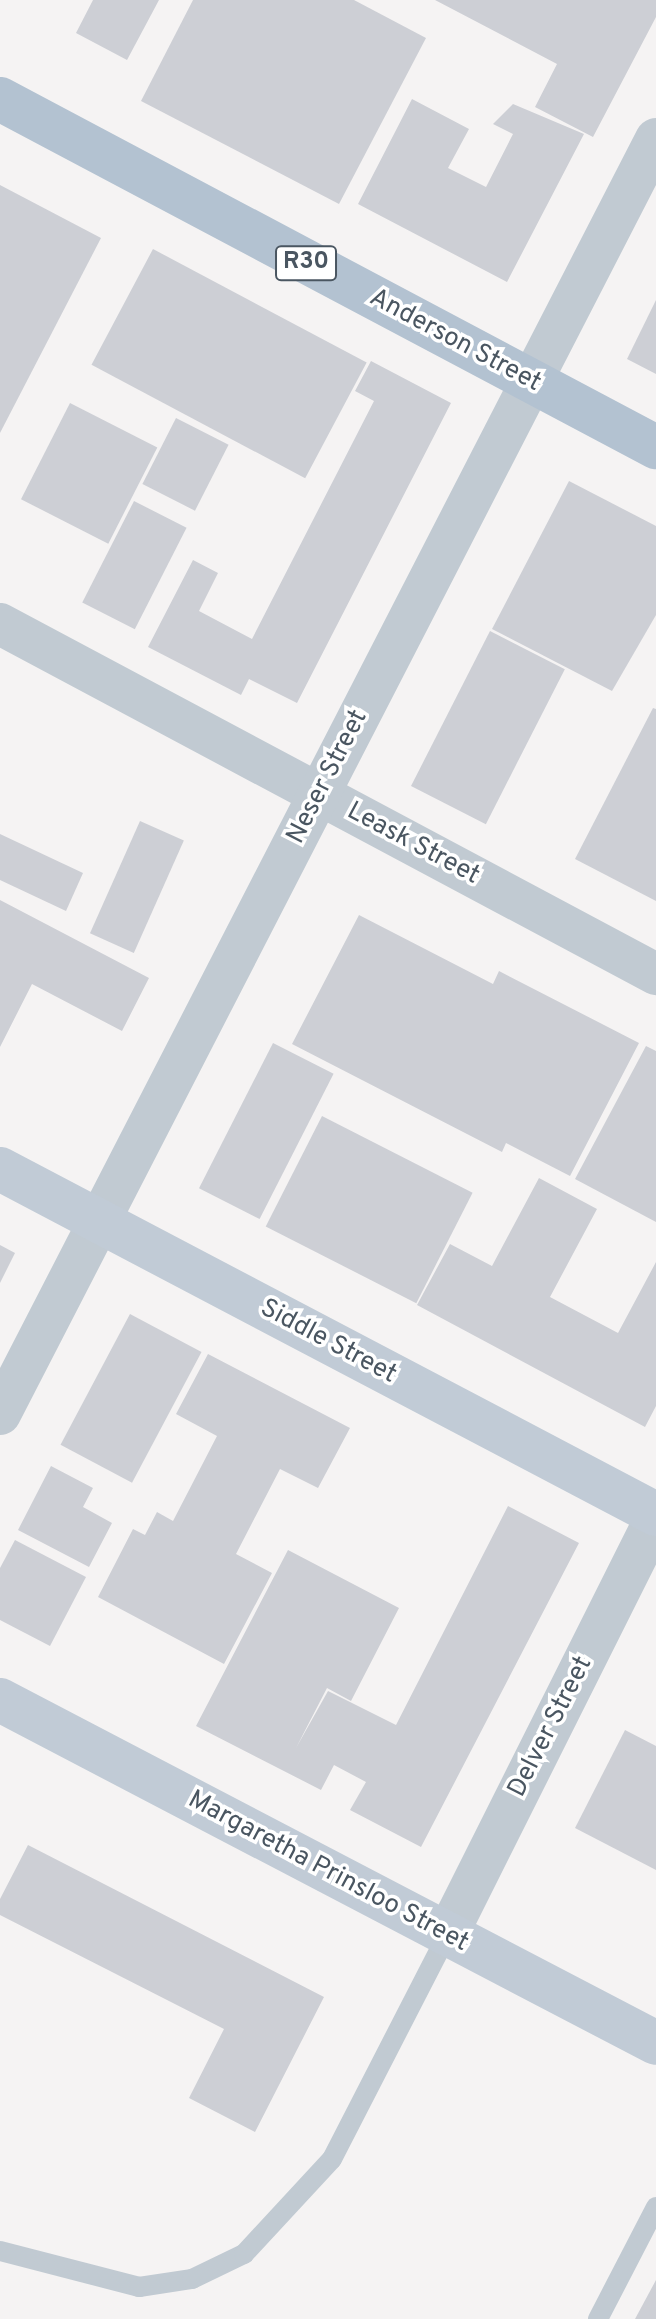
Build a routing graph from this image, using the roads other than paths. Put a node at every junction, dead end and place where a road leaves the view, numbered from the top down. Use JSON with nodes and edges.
{"nodes":[{"id":1,"x":0,"y":99,"type":"edge"},
{"id":2,"x":656,"y":139,"type":"edge"},
{"id":3,"x":532,"y":380,"type":"junction"},
{"id":4,"x":656,"y":447,"type":"edge"},
{"id":5,"x":0,"y":624,"type":"edge"},
{"id":6,"x":319,"y":795,"type":"junction"},
{"id":7,"x":656,"y":974,"type":"edge"},
{"id":8,"x":0,"y":1169,"type":"edge"},
{"id":9,"x":100,"y":1220,"type":"junction"},
{"id":10,"x":0,"y":1414,"type":"edge"},
{"id":11,"x":656,"y":1516,"type":"edge"},
{"id":12,"x":0,"y":1700,"type":"edge"},
{"id":13,"x":447,"y":1935,"type":"junction"},
{"id":14,"x":656,"y":2043,"type":"edge"},
{"id":15,"x":656,"y":2207,"type":"edge"},
{"id":16,"x":0,"y":2251,"type":"edge"},
{"id":17,"x":598,"y":2319,"type":"edge"}],
"edges":[{"from":1,"to":3,"type":"main road","name":"Anderson Street","number":"R30"},
{"from":2,"to":3,"type":"street","name":"Neser Street"},
{"from":3,"to":4,"type":"main road","name":"Anderson Street","number":"R30"},
{"from":3,"to":6,"type":"street","name":"Neser Street"},
{"from":5,"to":6,"type":"street","name":"Leask Street"},
{"from":6,"to":7,"type":"street","name":"Leask Street"},
{"from":6,"to":9,"type":"street","name":"Neser Street"},
{"from":8,"to":9,"type":"street","name":"Siddle Street"},
{"from":9,"to":10,"type":"street","name":"Neser Street"},
{"from":9,"to":11,"type":"street","name":"Siddle Street"},
{"from":11,"to":13,"type":"street","name":"Delver Street"},
{"from":12,"to":13,"type":"street","name":"Margaretha Prinsloo Street"},
{"from":13,"to":14,"type":"street","name":"Margaretha Prinsloo Street"},
{"from":13,"to":16,"type":"lane"},
{"from":15,"to":17,"type":"lane"}]}
